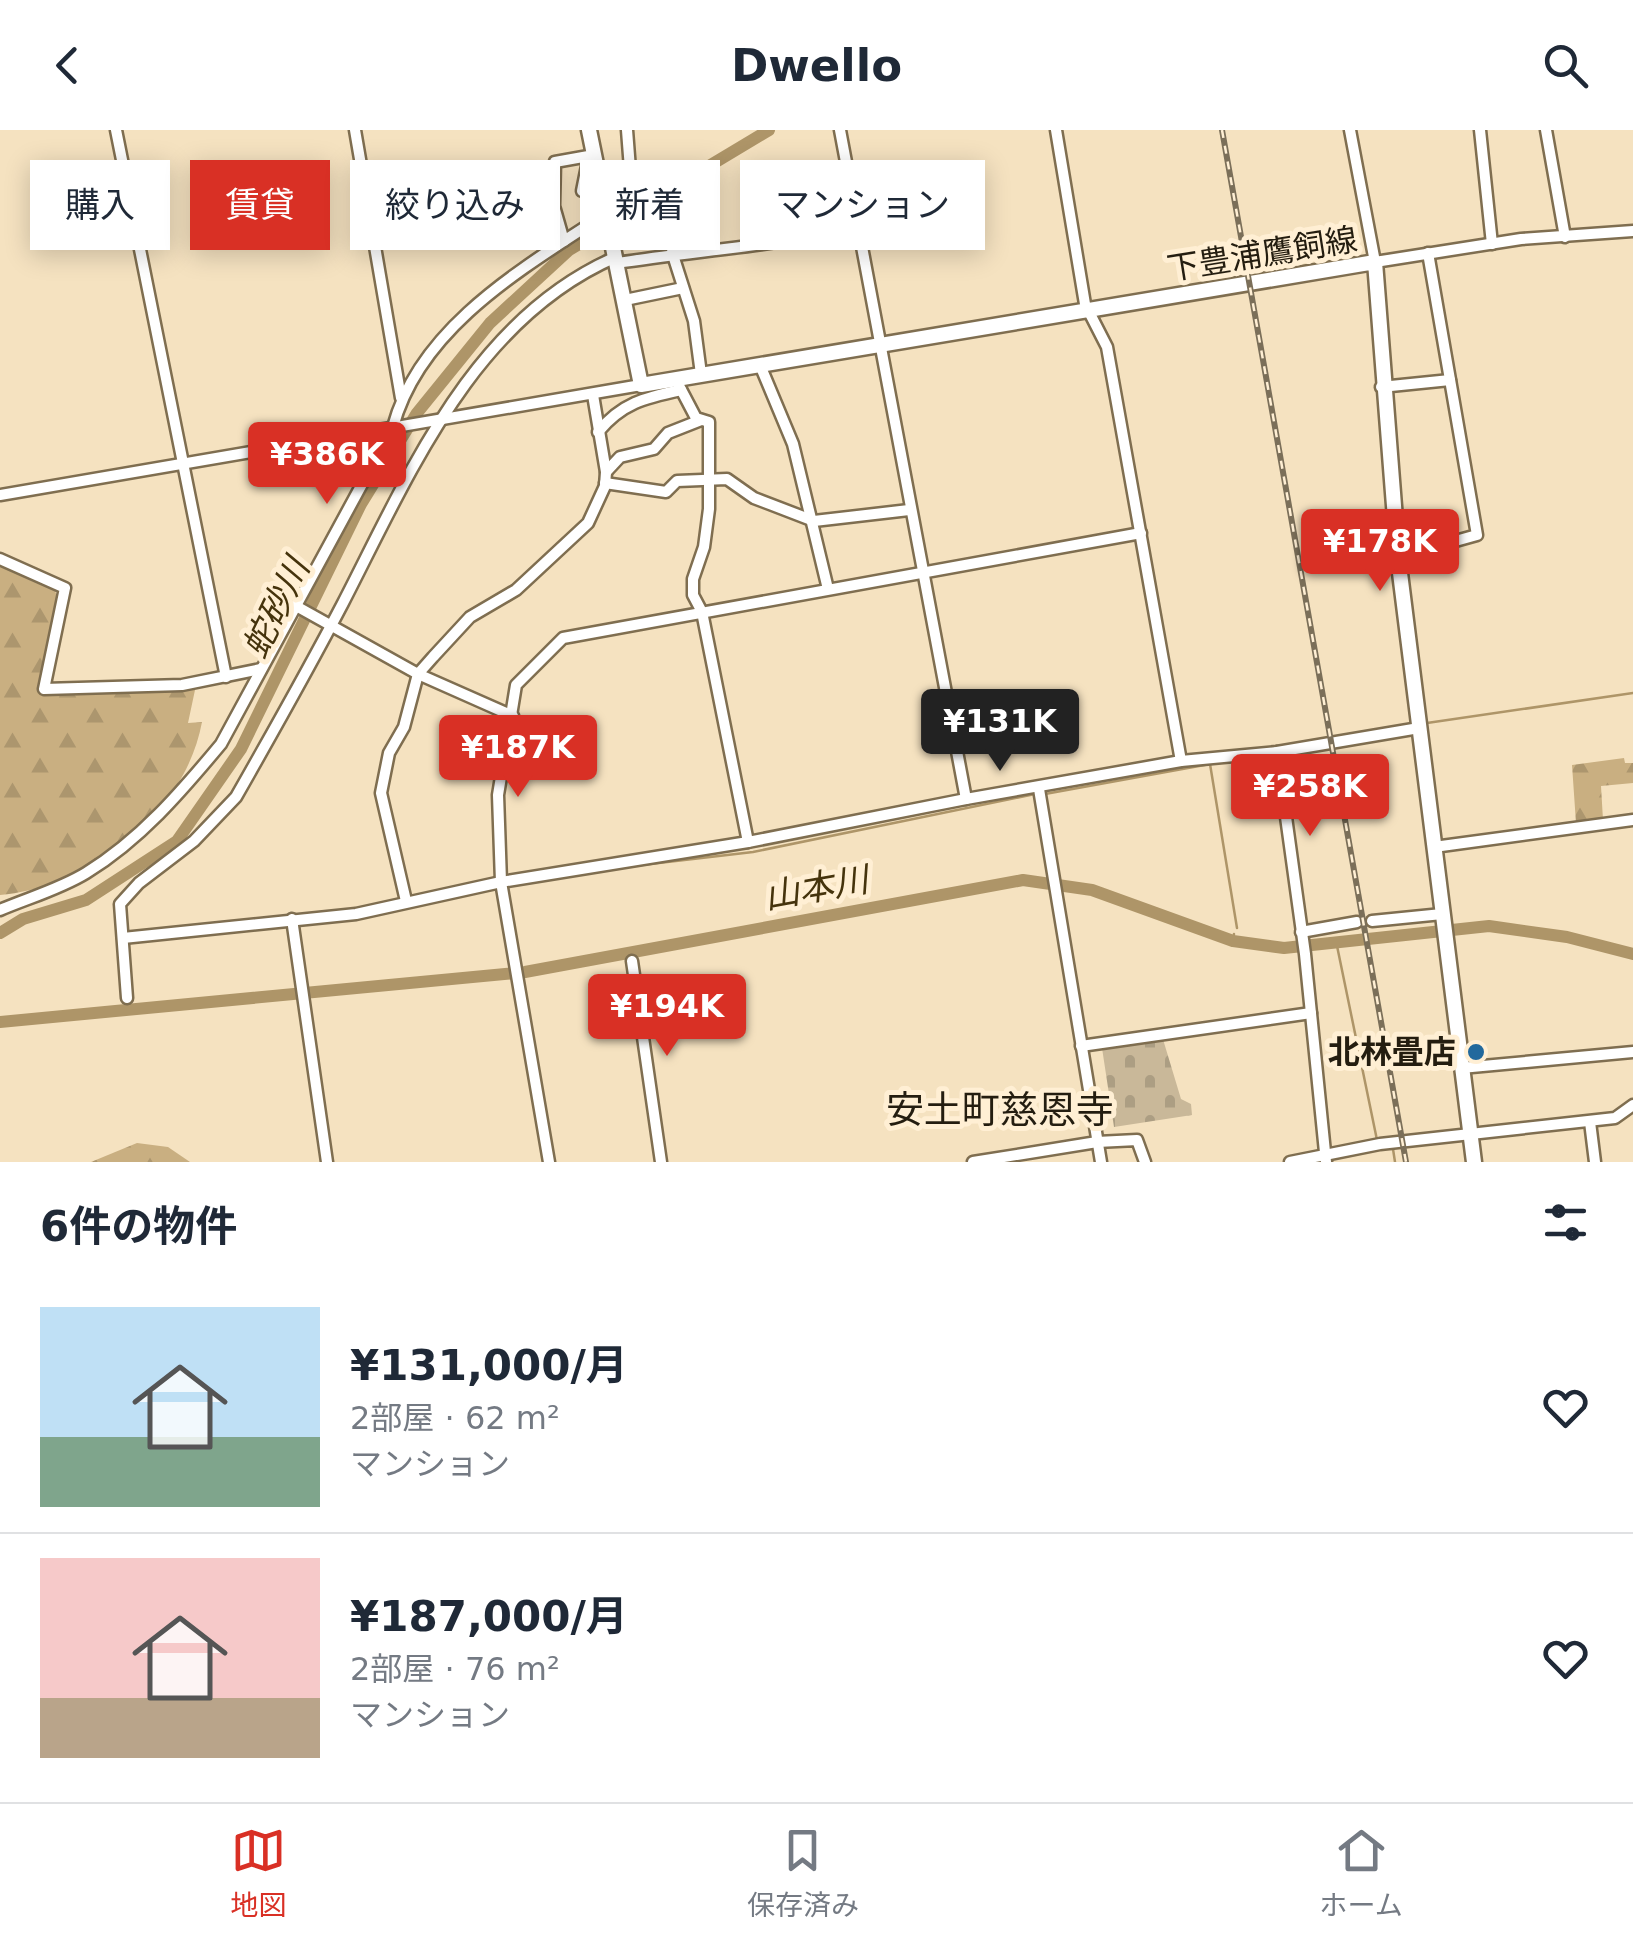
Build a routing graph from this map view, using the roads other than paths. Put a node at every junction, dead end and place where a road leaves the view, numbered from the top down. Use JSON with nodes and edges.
{"nodes":[{"id":1,"x":116,"y":130,"type":"edge"},
{"id":2,"x":355,"y":130,"type":"edge"},
{"id":3,"x":627,"y":130,"type":"edge"},
{"id":4,"x":840,"y":130,"type":"edge"},
{"id":5,"x":1056,"y":130,"type":"edge"},
{"id":6,"x":1350,"y":130,"type":"edge"},
{"id":7,"x":1480,"y":130,"type":"edge"},
{"id":8,"x":1546,"y":130,"type":"edge"},
{"id":9,"x":592,"y":131,"type":"edge"},
{"id":10,"x":595,"y":158,"type":"joint"},
{"id":11,"x":629,"y":160,"type":"edge"},
{"id":12,"x":845,"y":160,"type":"edge"},
{"id":13,"x":580,"y":231,"type":"edge"},
{"id":14,"x":1633,"y":231,"type":"edge"},
{"id":15,"x":1565,"y":238,"type":"junction"},
{"id":16,"x":564,"y":241,"type":"junction"},
{"id":17,"x":1492,"y":244,"type":"junction"},
{"id":18,"x":740,"y":246,"type":"edge"},
{"id":19,"x":614,"y":250,"type":"edge"},
{"id":20,"x":861,"y":250,"type":"edge"},
{"id":21,"x":672,"y":252,"type":"junction"},
{"id":22,"x":1428,"y":253,"type":"junction"},
{"id":23,"x":616,"y":260,"type":"junction"},
{"id":24,"x":1375,"y":262,"type":"junction"},
{"id":25,"x":684,"y":288,"type":"junction"},
{"id":26,"x":624,"y":300,"type":"junction"},
{"id":27,"x":1087,"y":309,"type":"junction"},
{"id":28,"x":878,"y":345,"type":"junction"},
{"id":29,"x":760,"y":364,"type":"junction"},
{"id":30,"x":701,"y":374,"type":"junction"},
{"id":31,"x":1450,"y":380,"type":"junction"},
{"id":32,"x":678,"y":384,"type":"junction"},
{"id":33,"x":641,"y":385,"type":"junction"},
{"id":34,"x":1382,"y":387,"type":"junction"},
{"id":35,"x":593,"y":396,"type":"junction"},
{"id":36,"x":401,"y":398,"type":"junction"},
{"id":37,"x":633,"y":400,"type":"junction"},
{"id":38,"x":441,"y":416,"type":"junction"},
{"id":39,"x":700,"y":420,"type":"junction"},
{"id":40,"x":393,"y":427,"type":"junction"},
{"id":41,"x":598,"y":432,"type":"junction"},
{"id":42,"x":185,"y":462,"type":"junction"},
{"id":43,"x":606,"y":478,"type":"junction"},
{"id":44,"x":710,"y":480,"type":"junction"},
{"id":45,"x":0,"y":495,"type":"edge"},
{"id":46,"x":909,"y":510,"type":"junction"},
{"id":47,"x":814,"y":521,"type":"junction"},
{"id":48,"x":1141,"y":533,"type":"junction"},
{"id":49,"x":1398,"y":557,"type":"junction"},
{"id":50,"x":0,"y":559,"type":"edge"},
{"id":51,"x":923,"y":573,"type":"junction"},
{"id":52,"x":828,"y":589,"type":"junction"},
{"id":53,"x":296,"y":606,"type":"junction"},
{"id":54,"x":702,"y":612,"type":"junction"},
{"id":55,"x":331,"y":626,"type":"junction"},
{"id":56,"x":261,"y":669,"type":"junction"},
{"id":57,"x":418,"y":674,"type":"junction"},
{"id":58,"x":226,"y":676,"type":"junction"},
{"id":59,"x":513,"y":716,"type":"junction"},
{"id":60,"x":1419,"y":728,"type":"junction"},
{"id":61,"x":1278,"y":752,"type":"junction"},
{"id":62,"x":1182,"y":762,"type":"junction"},
{"id":63,"x":1038,"y":790,"type":"junction"},
{"id":64,"x":966,"y":799,"type":"junction"},
{"id":65,"x":1633,"y":820,"type":"edge"},
{"id":66,"x":748,"y":842,"type":"junction"},
{"id":67,"x":1434,"y":847,"type":"junction"},
{"id":68,"x":501,"y":882,"type":"junction"},
{"id":69,"x":406,"y":901,"type":"junction"},
{"id":70,"x":0,"y":910,"type":"edge"},
{"id":71,"x":1442,"y":918,"type":"junction"},
{"id":72,"x":292,"y":919,"type":"junction"},
{"id":73,"x":1372,"y":921,"type":"dead end"},
{"id":74,"x":1357,"y":922,"type":"dead end"},
{"id":75,"x":1302,"y":934,"type":"junction"},
{"id":76,"x":123,"y":938,"type":"junction"},
{"id":77,"x":632,"y":961,"type":"dead end"},
{"id":78,"x":126,"y":998,"type":"dead end"},
{"id":79,"x":1311,"y":1013,"type":"junction"},
{"id":80,"x":1081,"y":1046,"type":"junction"},
{"id":81,"x":1633,"y":1052,"type":"edge"},
{"id":82,"x":1461,"y":1068,"type":"junction"},
{"id":83,"x":1633,"y":1106,"type":"edge"},
{"id":84,"x":1590,"y":1122,"type":"junction"},
{"id":85,"x":1471,"y":1135,"type":"junction"},
{"id":86,"x":1097,"y":1142,"type":"junction"},
{"id":87,"x":1325,"y":1157,"type":"edge"},
{"id":88,"x":326,"y":1162,"type":"edge"},
{"id":89,"x":549,"y":1162,"type":"edge"},
{"id":90,"x":661,"y":1162,"type":"edge"},
{"id":91,"x":973,"y":1162,"type":"edge"},
{"id":92,"x":1100,"y":1162,"type":"edge"},
{"id":93,"x":1145,"y":1162,"type":"edge"},
{"id":94,"x":1290,"y":1162,"type":"edge"},
{"id":95,"x":1474,"y":1162,"type":"edge"},
{"id":96,"x":1596,"y":1162,"type":"edge"}],
"edges":[{"from":1,"to":42,"type":"street"},
{"from":2,"to":36,"type":"street"},
{"from":3,"to":11,"type":"street"},
{"from":4,"to":12,"type":"street"},
{"from":5,"to":27,"type":"street"},
{"from":6,"to":24,"type":"street"},
{"from":7,"to":17,"type":"street"},
{"from":8,"to":15,"type":"street"},
{"from":9,"to":10,"type":"main road"},
{"from":10,"to":16,"type":"street"},
{"from":13,"to":16,"type":"street"},
{"from":14,"to":15,"type":"street"},
{"from":15,"to":17,"type":"street"},
{"from":16,"to":36,"type":"street"},
{"from":17,"to":22,"type":"street"},
{"from":18,"to":21,"type":"street"},
{"from":19,"to":23,"type":"main road"},
{"from":20,"to":28,"type":"street"},
{"from":21,"to":23,"type":"street"},
{"from":21,"to":25,"type":"street"},
{"from":22,"to":24,"type":"street"},
{"from":22,"to":31,"type":"street"},
{"from":23,"to":26,"type":"main road"},
{"from":23,"to":38,"type":"street"},
{"from":24,"to":27,"type":"main road","name":"下豊浦鷹飼線"},
{"from":24,"to":34,"type":"main road","name":"下豊浦鷹飼線"},
{"from":25,"to":26,"type":"street"},
{"from":25,"to":30,"type":"street"},
{"from":26,"to":33,"type":"main road"},
{"from":27,"to":28,"type":"main road","name":"下豊浦鷹飼線"},
{"from":27,"to":48,"type":"street"},
{"from":28,"to":29,"type":"main road","name":"下豊浦鷹飼線"},
{"from":28,"to":46,"type":"street"},
{"from":29,"to":30,"type":"main road","name":"下豊浦鷹飼線"},
{"from":29,"to":47,"type":"street"},
{"from":30,"to":32,"type":"main road","name":"下豊浦鷹飼線"},
{"from":31,"to":34,"type":"street"},
{"from":31,"to":49,"type":"street"},
{"from":32,"to":33,"type":"main road","name":"下豊浦鷹飼線"},
{"from":32,"to":37,"type":"street"},
{"from":32,"to":39,"type":"street"},
{"from":33,"to":35,"type":"street"},
{"from":33,"to":37,"type":"street"},
{"from":34,"to":49,"type":"main road","name":"下豊浦鷹飼線"},
{"from":35,"to":38,"type":"street"},
{"from":35,"to":41,"type":"street"},
{"from":36,"to":40,"type":"street"},
{"from":37,"to":41,"type":"street"},
{"from":38,"to":40,"type":"street"},
{"from":38,"to":55,"type":"street"},
{"from":39,"to":43,"type":"street"},
{"from":39,"to":44,"type":"street"},
{"from":40,"to":42,"type":"street"},
{"from":40,"to":53,"type":"street"},
{"from":41,"to":43,"type":"street"},
{"from":42,"to":45,"type":"street"},
{"from":42,"to":58,"type":"street"},
{"from":43,"to":44,"type":"street"},
{"from":43,"to":57,"type":"street"},
{"from":44,"to":47,"type":"street"},
{"from":44,"to":54,"type":"street"},
{"from":46,"to":47,"type":"street"},
{"from":46,"to":51,"type":"street"},
{"from":47,"to":52,"type":"street"},
{"from":48,"to":51,"type":"street"},
{"from":48,"to":62,"type":"street"},
{"from":49,"to":60,"type":"main road","name":"下豊浦鷹飼線"},
{"from":50,"to":58,"type":"street"},
{"from":51,"to":52,"type":"street"},
{"from":51,"to":64,"type":"street"},
{"from":52,"to":54,"type":"street"},
{"from":53,"to":55,"type":"street"},
{"from":53,"to":56,"type":"street"},
{"from":54,"to":59,"type":"street"},
{"from":54,"to":66,"type":"street"},
{"from":55,"to":57,"type":"street"},
{"from":55,"to":76,"type":"street"},
{"from":56,"to":58,"type":"street"},
{"from":56,"to":70,"type":"street"},
{"from":57,"to":59,"type":"street"},
{"from":57,"to":69,"type":"street"},
{"from":59,"to":68,"type":"street"},
{"from":60,"to":61,"type":"street"},
{"from":60,"to":67,"type":"main road","name":"下豊浦鷹飼線"},
{"from":61,"to":62,"type":"street"},
{"from":61,"to":75,"type":"street"},
{"from":62,"to":63,"type":"street"},
{"from":63,"to":64,"type":"street"},
{"from":63,"to":80,"type":"street"},
{"from":64,"to":66,"type":"street"},
{"from":65,"to":67,"type":"street"},
{"from":66,"to":68,"type":"street"},
{"from":67,"to":71,"type":"main road","name":"下豊浦鷹飼線"},
{"from":68,"to":69,"type":"street"},
{"from":68,"to":89,"type":"street"},
{"from":69,"to":72,"type":"street"},
{"from":71,"to":73,"type":"street"},
{"from":71,"to":82,"type":"main road","name":"下豊浦鷹飼線"},
{"from":72,"to":76,"type":"street"},
{"from":72,"to":88,"type":"street"},
{"from":74,"to":75,"type":"street"},
{"from":75,"to":79,"type":"street"},
{"from":76,"to":78,"type":"street"},
{"from":77,"to":90,"type":"street"},
{"from":79,"to":80,"type":"street"},
{"from":79,"to":87,"type":"street"},
{"from":80,"to":86,"type":"street"},
{"from":81,"to":82,"type":"street"},
{"from":82,"to":85,"type":"main road","name":"下豊浦鷹飼線"},
{"from":83,"to":84,"type":"street"},
{"from":84,"to":85,"type":"street"},
{"from":84,"to":96,"type":"street"},
{"from":85,"to":87,"type":"street"},
{"from":85,"to":95,"type":"main road","name":"下豊浦鷹飼線"},
{"from":86,"to":91,"type":"street"},
{"from":86,"to":92,"type":"street"},
{"from":86,"to":93,"type":"street"},
{"from":87,"to":94,"type":"street"}]}
